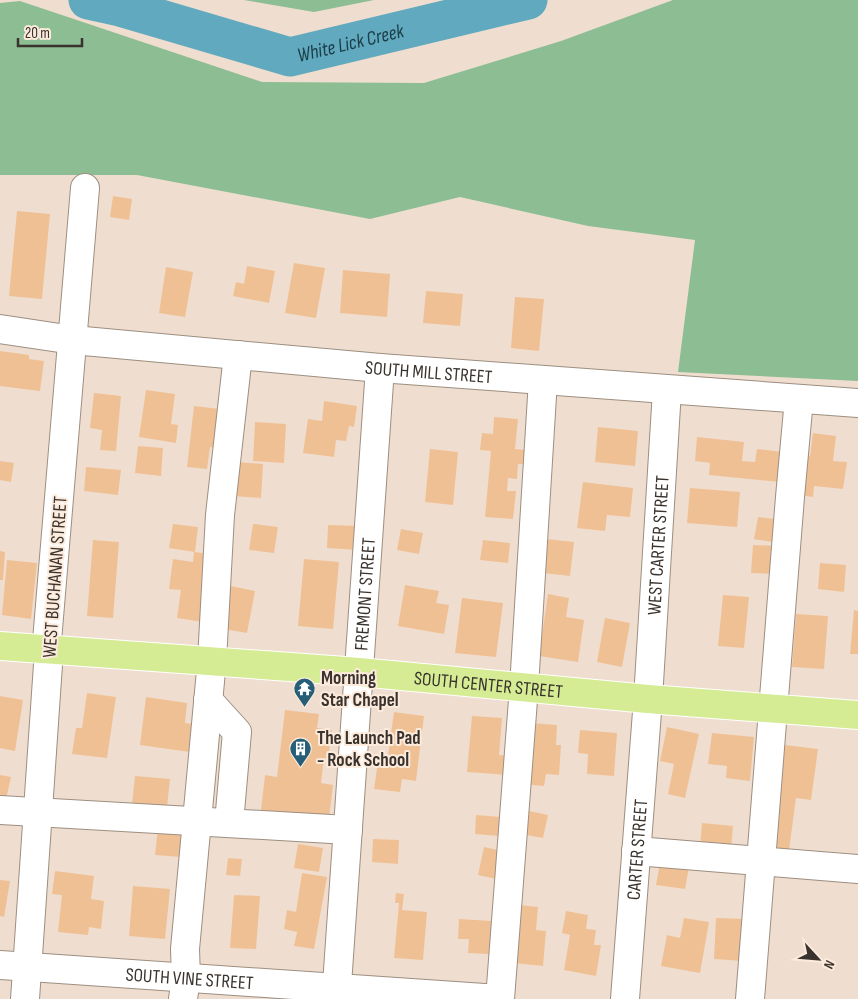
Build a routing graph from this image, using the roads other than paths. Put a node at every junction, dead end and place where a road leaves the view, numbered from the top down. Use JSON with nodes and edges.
{"nodes":[{"id":1,"x":85,"y":188,"type":"dead end"},
{"id":2,"x":0,"y":329,"type":"edge"},
{"id":3,"x":72,"y":340,"type":"junction"},
{"id":4,"x":238,"y":355,"type":"junction"},
{"id":5,"x":380,"y":368,"type":"junction"},
{"id":6,"x":543,"y":380,"type":"junction"},
{"id":7,"x":667,"y":390,"type":"junction"},
{"id":8,"x":800,"y":399,"type":"junction"},
{"id":9,"x":858,"y":403,"type":"edge"},
{"id":10,"x":0,"y":646,"type":"edge"},
{"id":11,"x":50,"y":650,"type":"junction"},
{"id":12,"x":212,"y":660,"type":"junction"},
{"id":13,"x":359,"y":672,"type":"junction"},
{"id":14,"x":524,"y":687,"type":"junction"},
{"id":15,"x":648,"y":699,"type":"junction"},
{"id":16,"x":208,"y":700,"type":"junction"},
{"id":17,"x":774,"y":708,"type":"junction"},
{"id":18,"x":858,"y":714,"type":"edge"},
{"id":19,"x":0,"y":810,"type":"edge"},
{"id":20,"x":38,"y":812,"type":"junction"},
{"id":21,"x":197,"y":820,"type":"junction"},
{"id":22,"x":229,"y":823,"type":"junction"},
{"id":23,"x":348,"y":830,"type":"junction"},
{"id":24,"x":636,"y":851,"type":"junction"},
{"id":25,"x":762,"y":861,"type":"junction"},
{"id":26,"x":858,"y":869,"type":"edge"},
{"id":27,"x":0,"y":965,"type":"edge"},
{"id":28,"x":27,"y":967,"type":"junction"},
{"id":29,"x":184,"y":988,"type":"edge"},
{"id":30,"x":337,"y":994,"type":"edge"},
{"id":31,"x":25,"y":999,"type":"edge"},
{"id":32,"x":500,"y":999,"type":"edge"},
{"id":33,"x":625,"y":999,"type":"edge"},
{"id":34,"x":750,"y":999,"type":"edge"}],
"edges":[{"from":1,"to":3,"type":"street","name":"WEST BUCHANAN STREET"},
{"from":2,"to":3,"type":"street","name":"SOUTH MILL STREET"},
{"from":3,"to":4,"type":"street","name":"SOUTH MILL STREET"},
{"from":3,"to":11,"type":"street","name":"WEST BUCHANAN STREET"},
{"from":4,"to":5,"type":"street","name":"SOUTH MILL STREET"},
{"from":4,"to":12,"type":"street"},
{"from":5,"to":6,"type":"street","name":"SOUTH MILL STREET"},
{"from":5,"to":13,"type":"street","name":"FREMONT STREET"},
{"from":6,"to":7,"type":"street","name":"SOUTH MILL STREET"},
{"from":6,"to":14,"type":"street"},
{"from":7,"to":8,"type":"street","name":"SOUTH MILL STREET"},
{"from":7,"to":15,"type":"street","name":"WEST CARTER STREET"},
{"from":8,"to":9,"type":"street","name":"SOUTH MILL STREET"},
{"from":8,"to":17,"type":"street"},
{"from":10,"to":11,"type":"main road","name":"SOUTH CENTER STREET"},
{"from":11,"to":12,"type":"main road","name":"SOUTH CENTER STREET"},
{"from":11,"to":20,"type":"street","name":"WEST BUCHANAN STREET"},
{"from":12,"to":13,"type":"main road","name":"SOUTH CENTER STREET"},
{"from":12,"to":16,"type":"street"},
{"from":13,"to":14,"type":"main road","name":"SOUTH CENTER STREET"},
{"from":13,"to":23,"type":"street","name":"FREMONT STREET"},
{"from":14,"to":15,"type":"main road","name":"SOUTH CENTER STREET"},
{"from":14,"to":32,"type":"street"},
{"from":15,"to":17,"type":"main road","name":"SOUTH CENTER STREET"},
{"from":15,"to":24,"type":"street","name":"CARTER STREET"},
{"from":16,"to":21,"type":"street"},
{"from":16,"to":22,"type":"street"},
{"from":17,"to":18,"type":"main road","name":"SOUTH CENTER STREET"},
{"from":17,"to":25,"type":"street"},
{"from":19,"to":20,"type":"street"},
{"from":20,"to":21,"type":"street"},
{"from":20,"to":28,"type":"street","name":"WEST BUCHANAN STREET"},
{"from":21,"to":22,"type":"street"},
{"from":21,"to":29,"type":"street"},
{"from":22,"to":23,"type":"street"},
{"from":23,"to":30,"type":"street","name":"FREMONT STREET"},
{"from":24,"to":25,"type":"street"},
{"from":24,"to":33,"type":"street","name":"CARTER STREET"},
{"from":25,"to":26,"type":"street"},
{"from":25,"to":34,"type":"street"},
{"from":27,"to":28,"type":"street","name":"SOUTH VINE STREET"},
{"from":28,"to":29,"type":"street","name":"SOUTH VINE STREET"},
{"from":28,"to":31,"type":"street","name":"WEST BUCHANAN STREET"},
{"from":29,"to":30,"type":"street","name":"SOUTH VINE STREET"},
{"from":30,"to":32,"type":"street","name":"SOUTH VINE STREET"}]}
